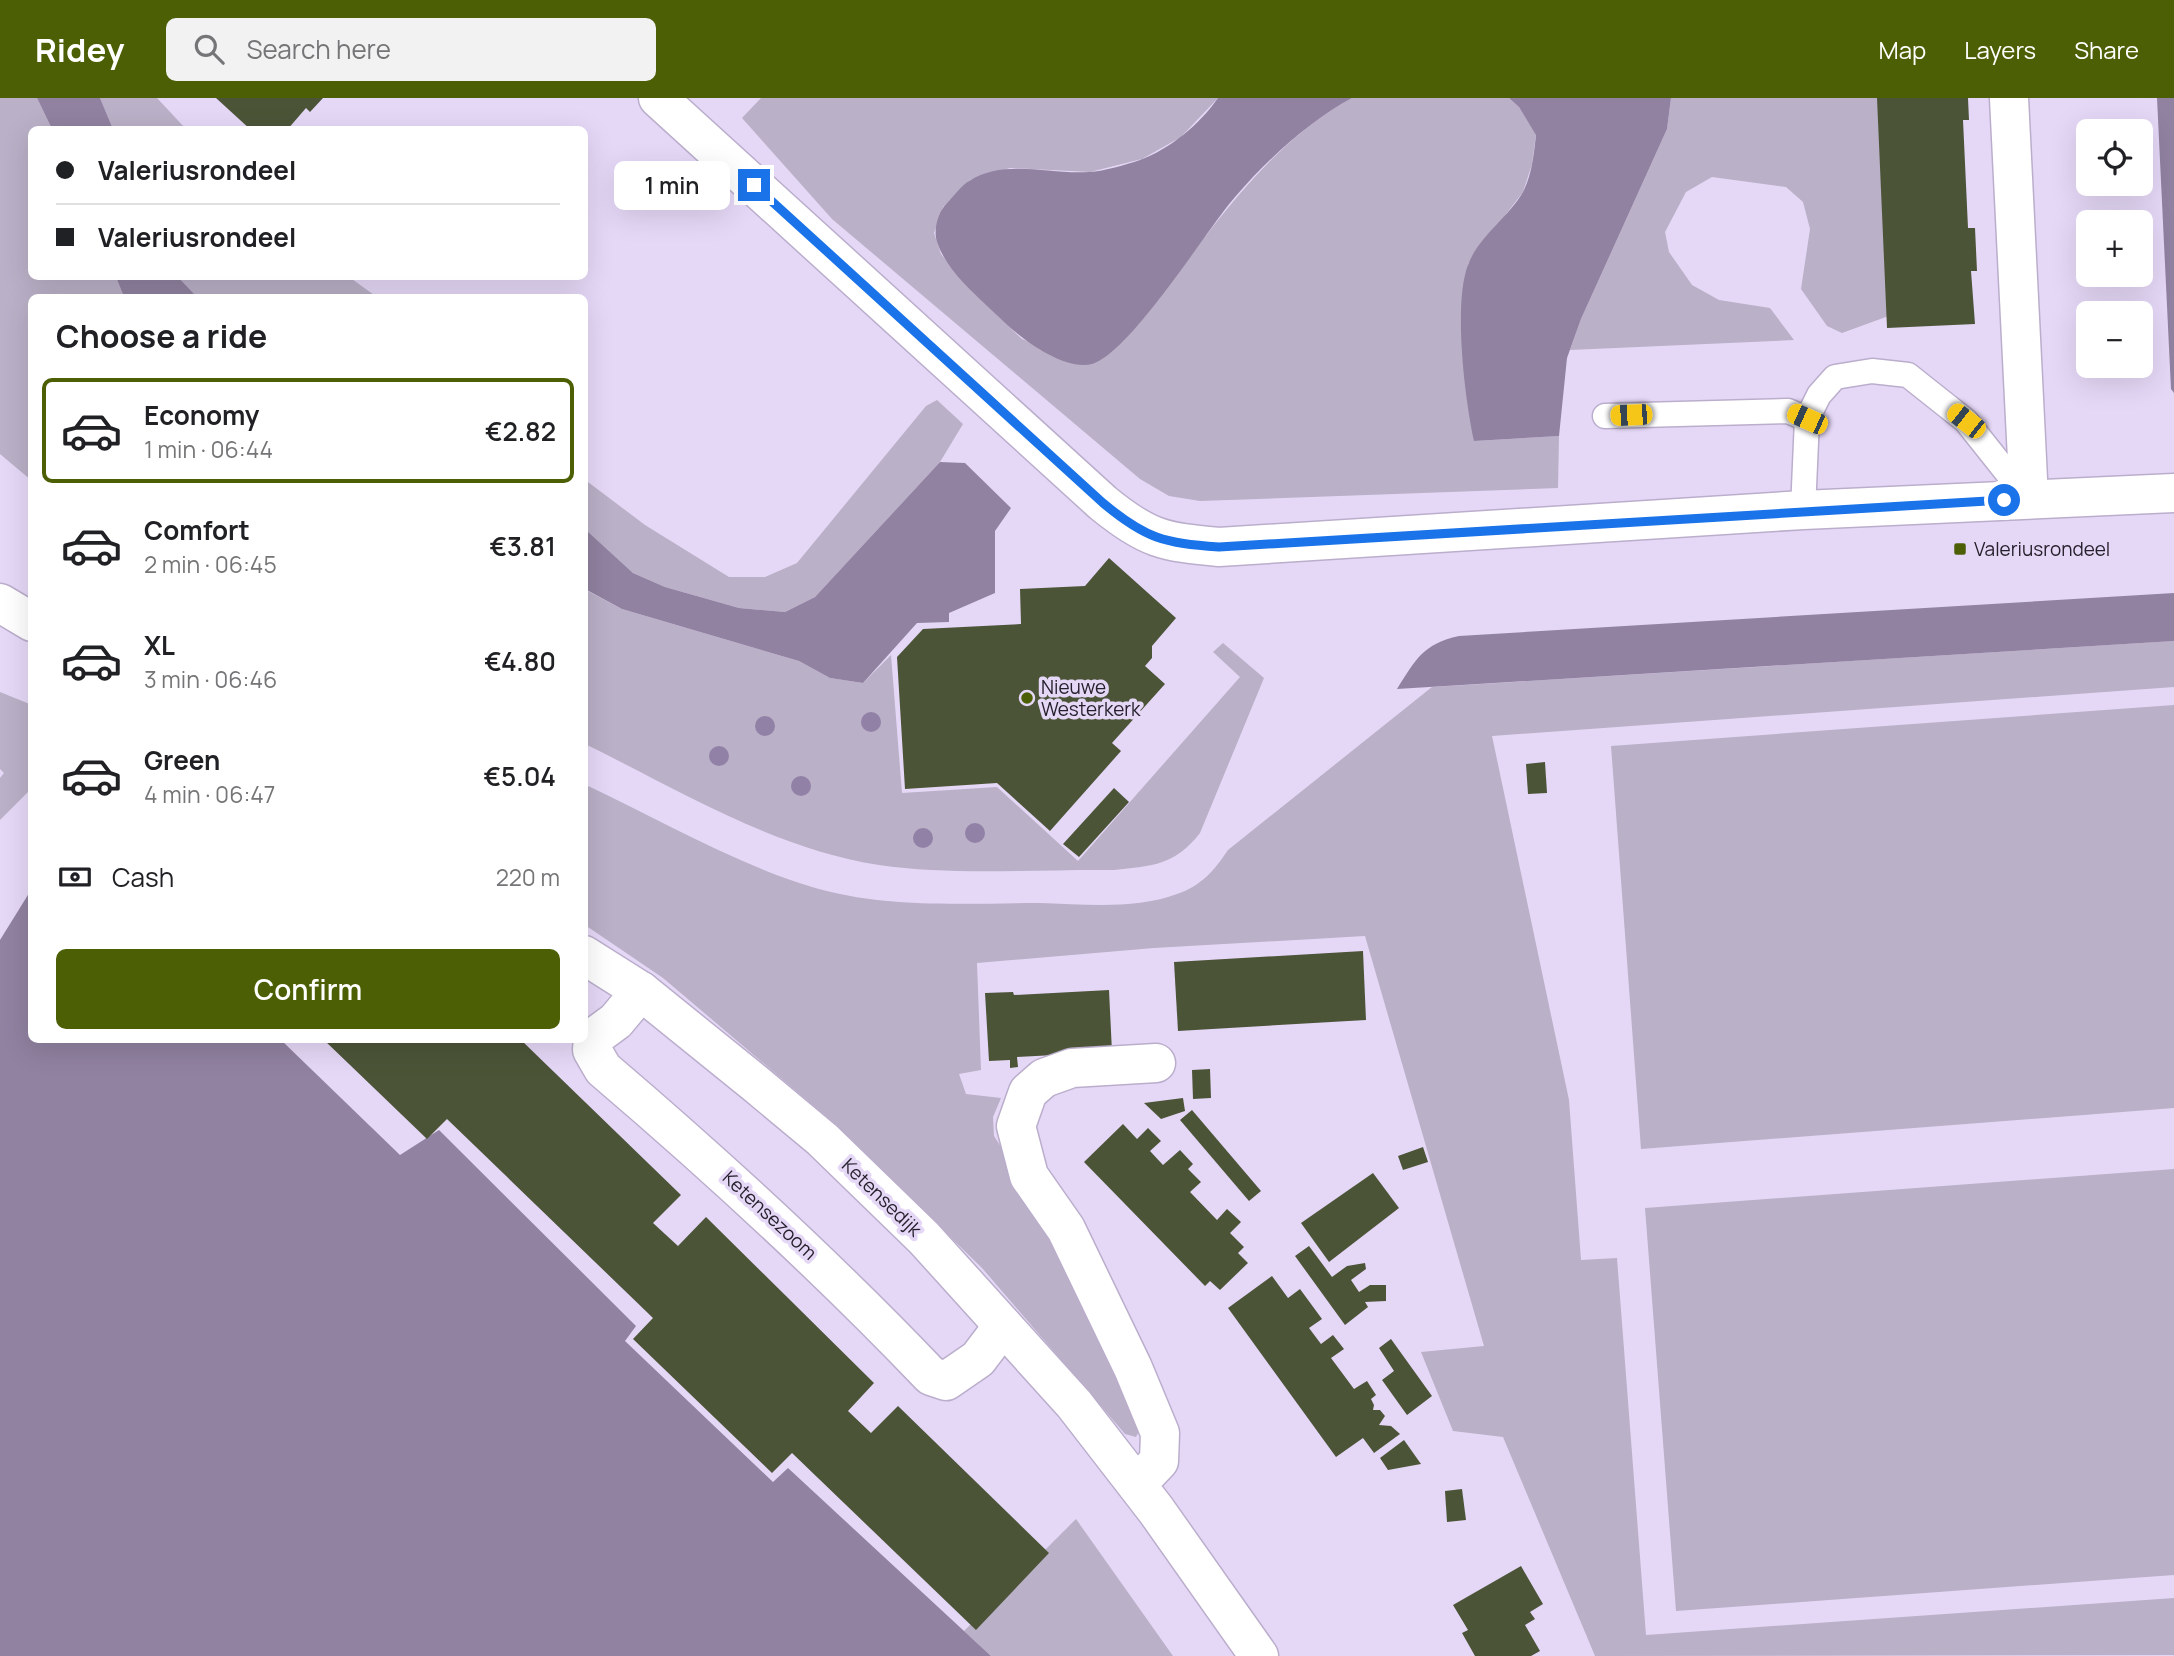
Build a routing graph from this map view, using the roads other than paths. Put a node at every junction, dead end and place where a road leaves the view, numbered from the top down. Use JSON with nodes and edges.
{"nodes":[{"id":1,"x":658,"y":98,"type":"edge"},
{"id":2,"x":2009,"y":98,"type":"edge"},
{"id":3,"x":1605,"y":416,"type":"dead end"},
{"id":4,"x":1807,"y":419,"type":"junction"},
{"id":5,"x":2174,"y":493,"type":"edge"},
{"id":6,"x":2029,"y":499,"type":"junction"},
{"id":7,"x":1803,"y":510,"type":"junction"},
{"id":8,"x":0,"y":603,"type":"edge"},
{"id":9,"x":28,"y":620,"type":"edge"},
{"id":10,"x":588,"y":958,"type":"edge"},
{"id":11,"x":641,"y":991,"type":"junction"},
{"id":12,"x":1156,"y":1063,"type":"dead end"},
{"id":13,"x":1003,"y":1326,"type":"junction"},
{"id":14,"x":1137,"y":1484,"type":"junction"},
{"id":15,"x":1259,"y":1656,"type":"edge"}],
"edges":[{"from":1,"to":7,"type":"street"},
{"from":2,"to":6,"type":"street"},
{"from":3,"to":4,"type":"lane"},
{"from":4,"to":6,"type":"lane"},
{"from":4,"to":7,"type":"lane"},
{"from":5,"to":6,"type":"street"},
{"from":6,"to":7,"type":"street"},
{"from":8,"to":9,"type":"street"},
{"from":10,"to":11,"type":"street","name":"Ketensedijk"},
{"from":11,"to":13,"type":"street","name":"Ketensedijk"},
{"from":11,"to":13,"type":"street","name":"Ketensezoom"},
{"from":12,"to":14,"type":"street"},
{"from":13,"to":14,"type":"street","name":"Ketensedijk"},
{"from":14,"to":15,"type":"street","name":"Ketensedijk"}]}
